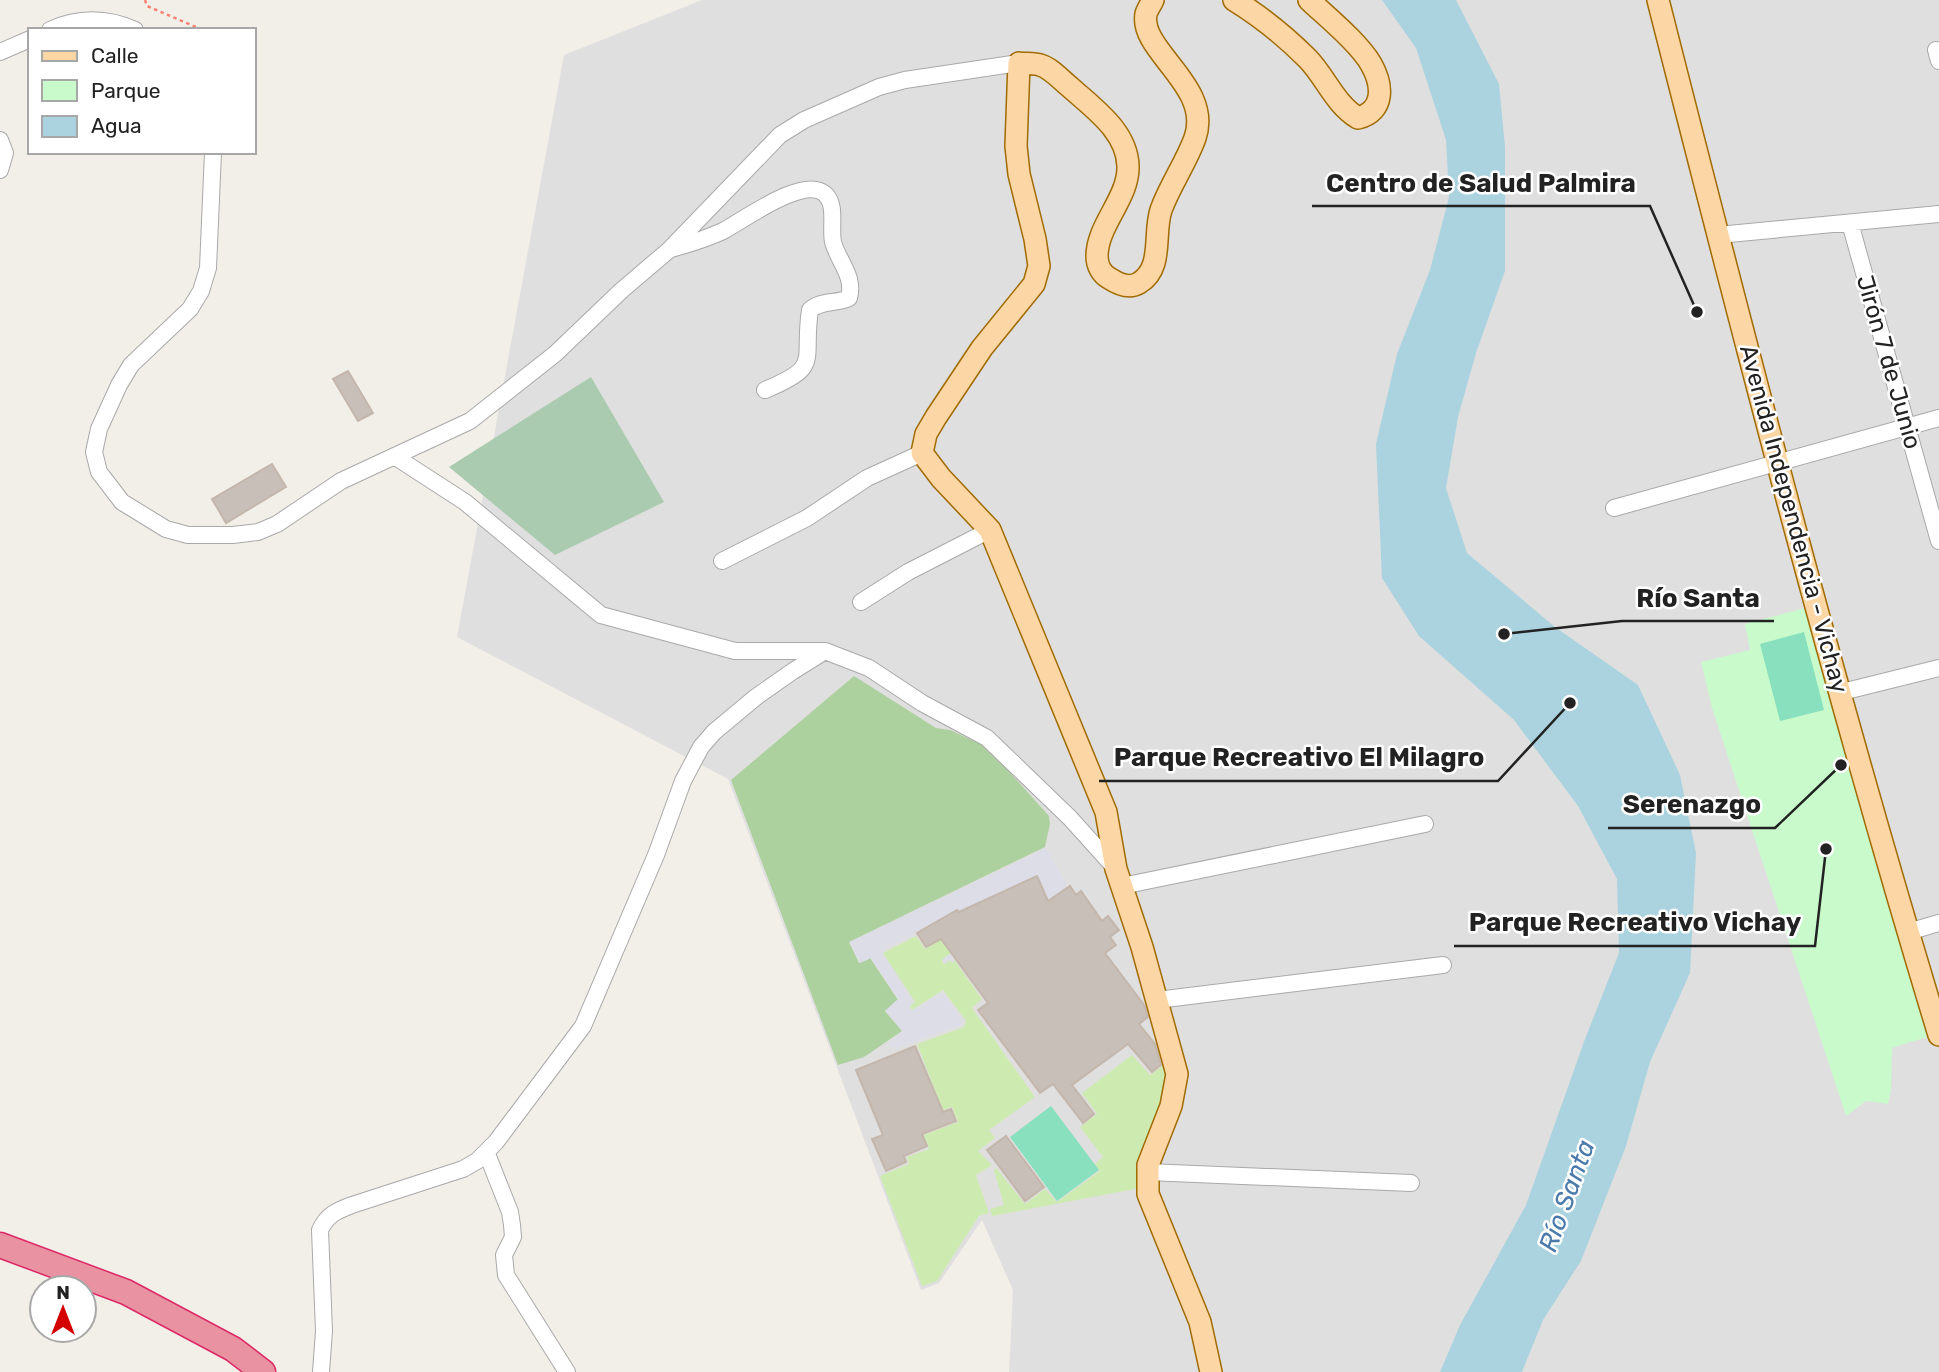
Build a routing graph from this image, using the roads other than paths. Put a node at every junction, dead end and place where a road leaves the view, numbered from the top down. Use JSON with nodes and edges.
{"nodes":[{"id":1,"x":1153,"y":0,"type":"edge"},
{"id":2,"x":1234,"y":0,"type":"edge"},
{"id":3,"x":1309,"y":0,"type":"edge"},
{"id":4,"x":1658,"y":0,"type":"edge"},
{"id":5,"x":56,"y":28,"type":"edge"},
{"id":6,"x":129,"y":28,"type":"edge"},
{"id":7,"x":28,"y":40,"type":"edge"},
{"id":8,"x":0,"y":52,"type":"edge"},
{"id":9,"x":1018,"y":63,"type":"junction"},
{"id":10,"x":0,"y":140,"type":"edge"},
{"id":11,"x":212,"y":154,"type":"edge"},
{"id":12,"x":0,"y":170,"type":"edge"},
{"id":13,"x":1939,"y":214,"type":"edge"},
{"id":14,"x":1850,"y":223,"type":"junction"},
{"id":15,"x":1718,"y":235,"type":"junction"},
{"id":16,"x":669,"y":250,"type":"junction"},
{"id":17,"x":765,"y":390,"type":"dead end"},
{"id":18,"x":1939,"y":418,"type":"edge"},
{"id":19,"x":1907,"y":426,"type":"junction"},
{"id":20,"x":922,"y":453,"type":"junction"},
{"id":21,"x":394,"y":456,"type":"junction"},
{"id":22,"x":1776,"y":462,"type":"junction"},
{"id":23,"x":1614,"y":509,"type":"dead end"},
{"id":24,"x":990,"y":530,"type":"junction"},
{"id":25,"x":1939,"y":541,"type":"edge"},
{"id":26,"x":722,"y":561,"type":"dead end"},
{"id":27,"x":862,"y":601,"type":"dead end"},
{"id":28,"x":825,"y":651,"type":"junction"},
{"id":29,"x":1939,"y":668,"type":"edge"},
{"id":30,"x":1842,"y":692,"type":"junction"},
{"id":31,"x":1425,"y":824,"type":"dead end"},
{"id":32,"x":1119,"y":878,"type":"junction"},
{"id":33,"x":1939,"y":923,"type":"edge"},
{"id":34,"x":1908,"y":932,"type":"junction"},
{"id":35,"x":1443,"y":965,"type":"dead end"},
{"id":36,"x":1157,"y":999,"type":"junction"},
{"id":37,"x":1939,"y":1035,"type":"edge"},
{"id":38,"x":486,"y":1154,"type":"junction"},
{"id":39,"x":1148,"y":1172,"type":"junction"},
{"id":40,"x":1411,"y":1183,"type":"dead end"},
{"id":41,"x":0,"y":1245,"type":"edge"},
{"id":42,"x":262,"y":1372,"type":"edge"},
{"id":43,"x":321,"y":1372,"type":"edge"},
{"id":44,"x":567,"y":1372,"type":"edge"},
{"id":45,"x":1211,"y":1372,"type":"edge"}],
"edges":[{"from":1,"to":9,"type":"main road"},
{"from":2,"to":3,"type":"main road"},
{"from":4,"to":15,"type":"main road","name":"Avenida Independencia - Vichay"},
{"from":5,"to":6,"type":"street"},
{"from":7,"to":8,"type":"street"},
{"from":9,"to":16,"type":"street"},
{"from":9,"to":20,"type":"main road"},
{"from":10,"to":12,"type":"street"},
{"from":11,"to":21,"type":"street"},
{"from":13,"to":14,"type":"street"},
{"from":14,"to":15,"type":"street"},
{"from":14,"to":19,"type":"street","name":"Jirón 7 de Junio"},
{"from":15,"to":22,"type":"main road","name":"Avenida Independencia - Vichay"},
{"from":16,"to":17,"type":"street"},
{"from":16,"to":21,"type":"street"},
{"from":18,"to":19,"type":"street"},
{"from":19,"to":22,"type":"street"},
{"from":19,"to":25,"type":"street","name":"Jirón 7 de Junio"},
{"from":20,"to":24,"type":"main road"},
{"from":20,"to":26,"type":"street"},
{"from":21,"to":28,"type":"street"},
{"from":22,"to":23,"type":"street"},
{"from":22,"to":30,"type":"main road","name":"Avenida Independencia - Vichay"},
{"from":24,"to":27,"type":"street"},
{"from":24,"to":32,"type":"main road"},
{"from":28,"to":32,"type":"street"},
{"from":28,"to":38,"type":"street"},
{"from":29,"to":30,"type":"street"},
{"from":30,"to":34,"type":"main road","name":"Avenida Independencia - Vichay"},
{"from":31,"to":32,"type":"street"},
{"from":32,"to":36,"type":"main road"},
{"from":33,"to":34,"type":"street"},
{"from":34,"to":37,"type":"main road","name":"Avenida Independencia - Vichay"},
{"from":35,"to":36,"type":"street"},
{"from":36,"to":39,"type":"main road"},
{"from":38,"to":43,"type":"street"},
{"from":38,"to":44,"type":"street"},
{"from":39,"to":40,"type":"street"},
{"from":39,"to":45,"type":"main road"},
{"from":41,"to":42,"type":"highway"}]}
